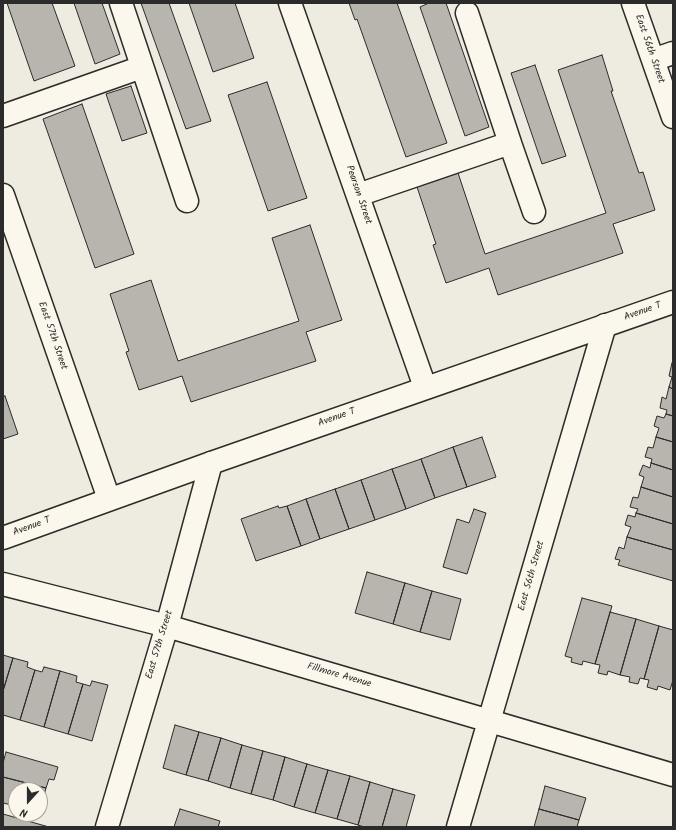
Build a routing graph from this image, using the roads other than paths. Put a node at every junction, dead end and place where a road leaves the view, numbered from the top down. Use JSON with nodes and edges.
{"nodes":[{"id":1,"x":121,"y":3,"type":"edge"},
{"id":2,"x":290,"y":3,"type":"edge"},
{"id":3,"x":633,"y":3,"type":"edge"},
{"id":4,"x":467,"y":13,"type":"dead end"},
{"id":5,"x":663,"y":56,"type":"edge"},
{"id":6,"x":142,"y":67,"type":"junction"},
{"id":7,"x":3,"y":116,"type":"edge"},
{"id":8,"x":673,"y":117,"type":"edge"},
{"id":9,"x":510,"y":143,"type":"junction"},
{"id":10,"x":358,"y":194,"type":"junction"},
{"id":11,"x":3,"y":195,"type":"edge"},
{"id":12,"x":187,"y":201,"type":"dead end"},
{"id":13,"x":534,"y":212,"type":"dead end"},
{"id":14,"x":673,"y":302,"type":"edge"},
{"id":15,"x":605,"y":325,"type":"junction"},
{"id":16,"x":425,"y":387,"type":"junction"},
{"id":17,"x":211,"y":463,"type":"junction"},
{"id":18,"x":109,"y":499,"type":"junction"},
{"id":19,"x":3,"y":538,"type":"edge"},
{"id":20,"x":3,"y":584,"type":"edge"},
{"id":21,"x":167,"y":626,"type":"junction"},
{"id":22,"x":490,"y":721,"type":"junction"},
{"id":23,"x":673,"y":775,"type":"edge"},
{"id":24,"x":107,"y":827,"type":"edge"},
{"id":25,"x":458,"y":827,"type":"edge"}],
"edges":[{"from":1,"to":6,"type":"street"},
{"from":2,"to":10,"type":"street","name":"Pearson Street"},
{"from":3,"to":5,"type":"street","name":"East 56th Street"},
{"from":4,"to":9,"type":"street"},
{"from":5,"to":8,"type":"street","name":"East 56th Street"},
{"from":6,"to":7,"type":"street"},
{"from":6,"to":12,"type":"street"},
{"from":9,"to":10,"type":"street"},
{"from":9,"to":13,"type":"street"},
{"from":10,"to":16,"type":"street","name":"Pearson Street"},
{"from":11,"to":18,"type":"street","name":"East 57th Street"},
{"from":14,"to":15,"type":"street","name":"Avenue T"},
{"from":15,"to":16,"type":"street","name":"Avenue T"},
{"from":15,"to":22,"type":"street","name":"East 56th Street"},
{"from":16,"to":17,"type":"street","name":"Avenue T"},
{"from":17,"to":18,"type":"street","name":"Avenue T"},
{"from":17,"to":21,"type":"street","name":"East 57th Street"},
{"from":18,"to":19,"type":"street","name":"Avenue T"},
{"from":20,"to":21,"type":"street","name":"Fillmore Avenue"},
{"from":21,"to":22,"type":"street","name":"Fillmore Avenue"},
{"from":21,"to":24,"type":"street","name":"East 57th Street"},
{"from":22,"to":23,"type":"street","name":"Fillmore Avenue"},
{"from":22,"to":25,"type":"street","name":"East 56th Street"}]}
